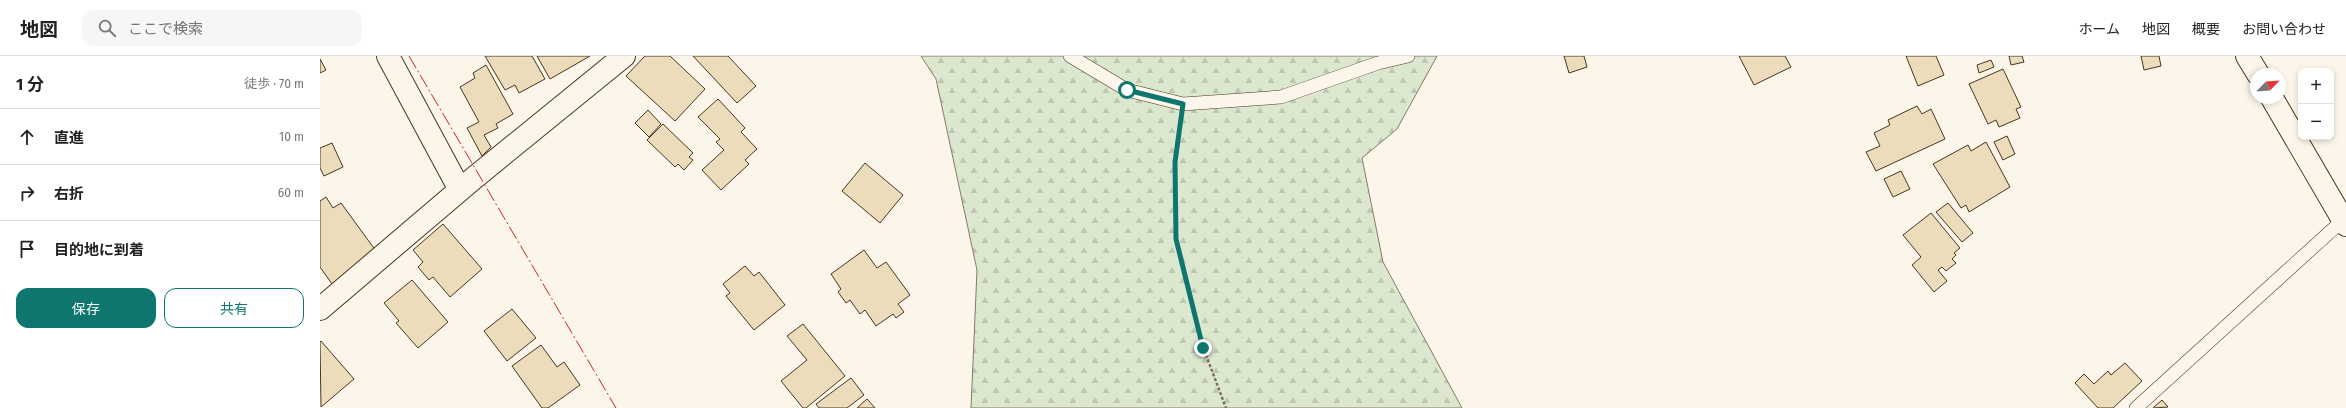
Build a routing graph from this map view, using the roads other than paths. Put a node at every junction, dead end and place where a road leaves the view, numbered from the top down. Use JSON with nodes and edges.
{"nodes":[{"id":1,"x":388,"y":56,"type":"edge"},
{"id":2,"x":624,"y":56,"type":"edge"},
{"id":3,"x":1070,"y":56,"type":"edge"},
{"id":4,"x":1408,"y":56,"type":"edge"},
{"id":5,"x":2247,"y":56,"type":"edge"},
{"id":6,"x":2254,"y":68,"type":"edge"},
{"id":7,"x":2275,"y":104,"type":"edge"},
{"id":8,"x":460,"y":190,"type":"junction"},
{"id":9,"x":2344,"y":223,"type":"edge"},
{"id":10,"x":320,"y":309,"type":"edge"},
{"id":11,"x":2136,"y":408,"type":"edge"}],
"edges":[{"from":1,"to":8,"type":"street"},
{"from":2,"to":8,"type":"street"},
{"from":3,"to":4,"type":"lane"},
{"from":5,"to":6,"type":"street"},
{"from":7,"to":9,"type":"street"},
{"from":8,"to":10,"type":"street"},
{"from":9,"to":11,"type":"lane"}]}
